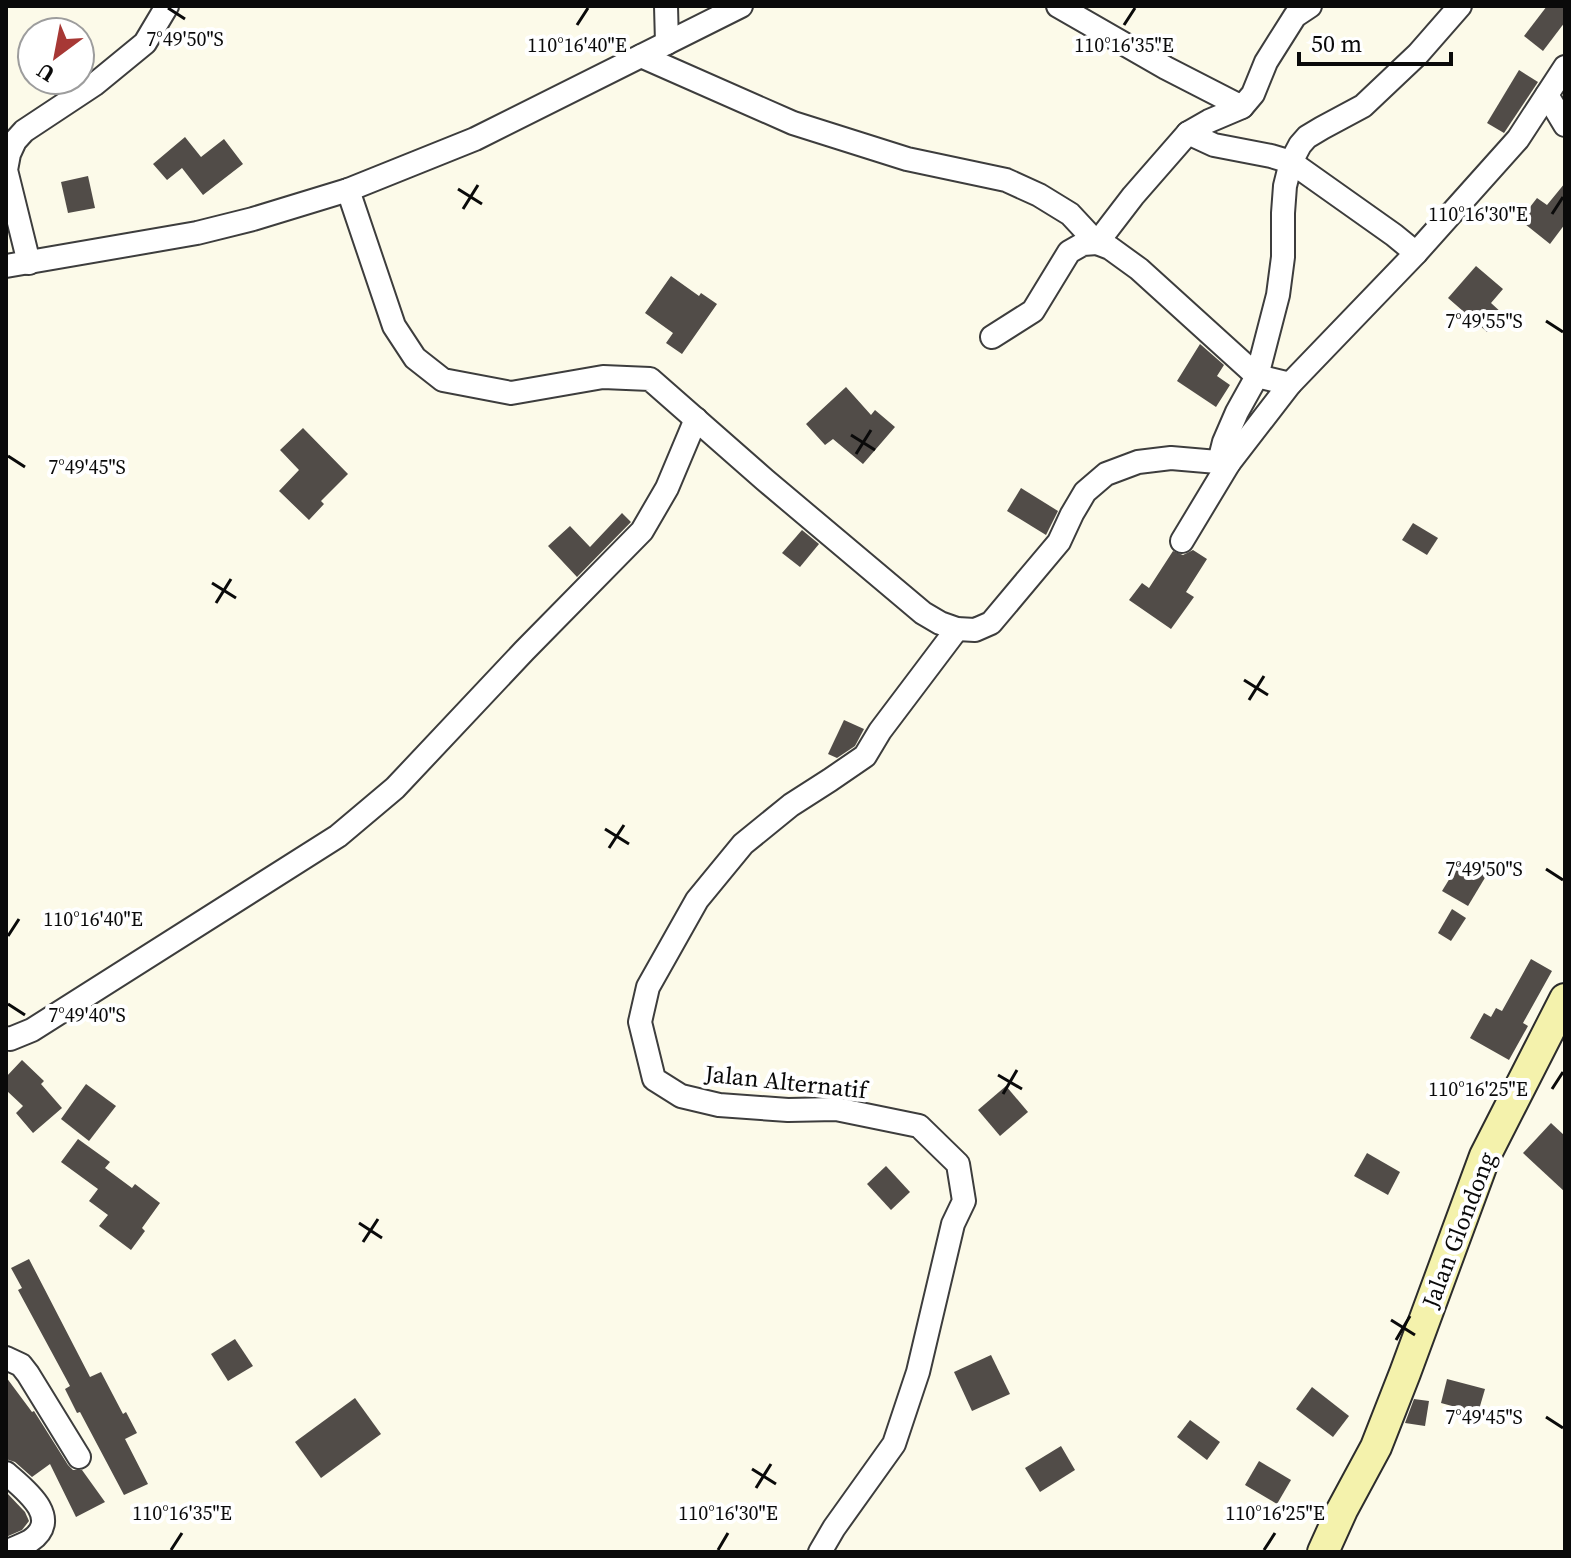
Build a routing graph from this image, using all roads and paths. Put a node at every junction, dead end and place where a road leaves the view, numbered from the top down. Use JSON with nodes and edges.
{"nodes":[{"id":1,"x":167,"y":6,"type":"edge"},
{"id":2,"x":666,"y":6,"type":"edge"},
{"id":3,"x":741,"y":6,"type":"edge"},
{"id":4,"x":1058,"y":6,"type":"edge"},
{"id":5,"x":1310,"y":6,"type":"edge"},
{"id":6,"x":1460,"y":6,"type":"edge"},
{"id":7,"x":667,"y":43,"type":"junction"},
{"id":8,"x":641,"y":56,"type":"junction"},
{"id":9,"x":1565,"y":67,"type":"edge"},
{"id":10,"x":1547,"y":95,"type":"junction"},
{"id":11,"x":1242,"y":107,"type":"junction"},
{"id":12,"x":1565,"y":125,"type":"edge"},
{"id":13,"x":1188,"y":133,"type":"junction"},
{"id":14,"x":1291,"y":162,"type":"junction"},
{"id":15,"x":348,"y":190,"type":"junction"},
{"id":16,"x":1097,"y":243,"type":"junction"},
{"id":17,"x":1416,"y":253,"type":"junction"},
{"id":18,"x":29,"y":263,"type":"junction"},
{"id":19,"x":6,"y":266,"type":"edge"},
{"id":20,"x":992,"y":337,"type":"dead end"},
{"id":21,"x":1257,"y":376,"type":"junction"},
{"id":22,"x":1290,"y":384,"type":"junction"},
{"id":23,"x":696,"y":419,"type":"junction"},
{"id":24,"x":1224,"y":463,"type":"junction"},
{"id":25,"x":1182,"y":541,"type":"dead end"},
{"id":26,"x":957,"y":629,"type":"junction"},
{"id":27,"x":1565,"y":999,"type":"edge"},
{"id":28,"x":6,"y":1038,"type":"edge"},
{"id":29,"x":6,"y":1358,"type":"edge"},
{"id":30,"x":79,"y":1457,"type":"dead end"},
{"id":31,"x":6,"y":1473,"type":"edge"},
{"id":32,"x":6,"y":1552,"type":"edge"},
{"id":33,"x":820,"y":1552,"type":"edge"},
{"id":34,"x":1323,"y":1552,"type":"edge"}],
"edges":[{"from":1,"to":18,"type":"street"},
{"from":2,"to":7,"type":"street"},
{"from":3,"to":7,"type":"street"},
{"from":4,"to":11,"type":"street"},
{"from":5,"to":11,"type":"street"},
{"from":6,"to":14,"type":"street"},
{"from":7,"to":8,"type":"street"},
{"from":8,"to":15,"type":"street"},
{"from":8,"to":16,"type":"street"},
{"from":9,"to":10,"type":"street"},
{"from":10,"to":12,"type":"street"},
{"from":10,"to":17,"type":"street"},
{"from":11,"to":13,"type":"street"},
{"from":13,"to":14,"type":"street"},
{"from":13,"to":16,"type":"street"},
{"from":14,"to":17,"type":"street"},
{"from":14,"to":21,"type":"street"},
{"from":15,"to":18,"type":"street"},
{"from":15,"to":23,"type":"street"},
{"from":16,"to":20,"type":"street"},
{"from":16,"to":21,"type":"street"},
{"from":17,"to":22,"type":"street"},
{"from":18,"to":19,"type":"street"},
{"from":21,"to":22,"type":"street"},
{"from":21,"to":24,"type":"street"},
{"from":22,"to":24,"type":"street"},
{"from":23,"to":26,"type":"street"},
{"from":23,"to":28,"type":"street"},
{"from":24,"to":25,"type":"street"},
{"from":24,"to":26,"type":"street"},
{"from":26,"to":33,"type":"street","name":"Jalan Alternatif"},
{"from":27,"to":34,"type":"main road","name":"Jalan Glondong"},
{"from":29,"to":30,"type":"street"},
{"from":31,"to":32,"type":"street"}]}
